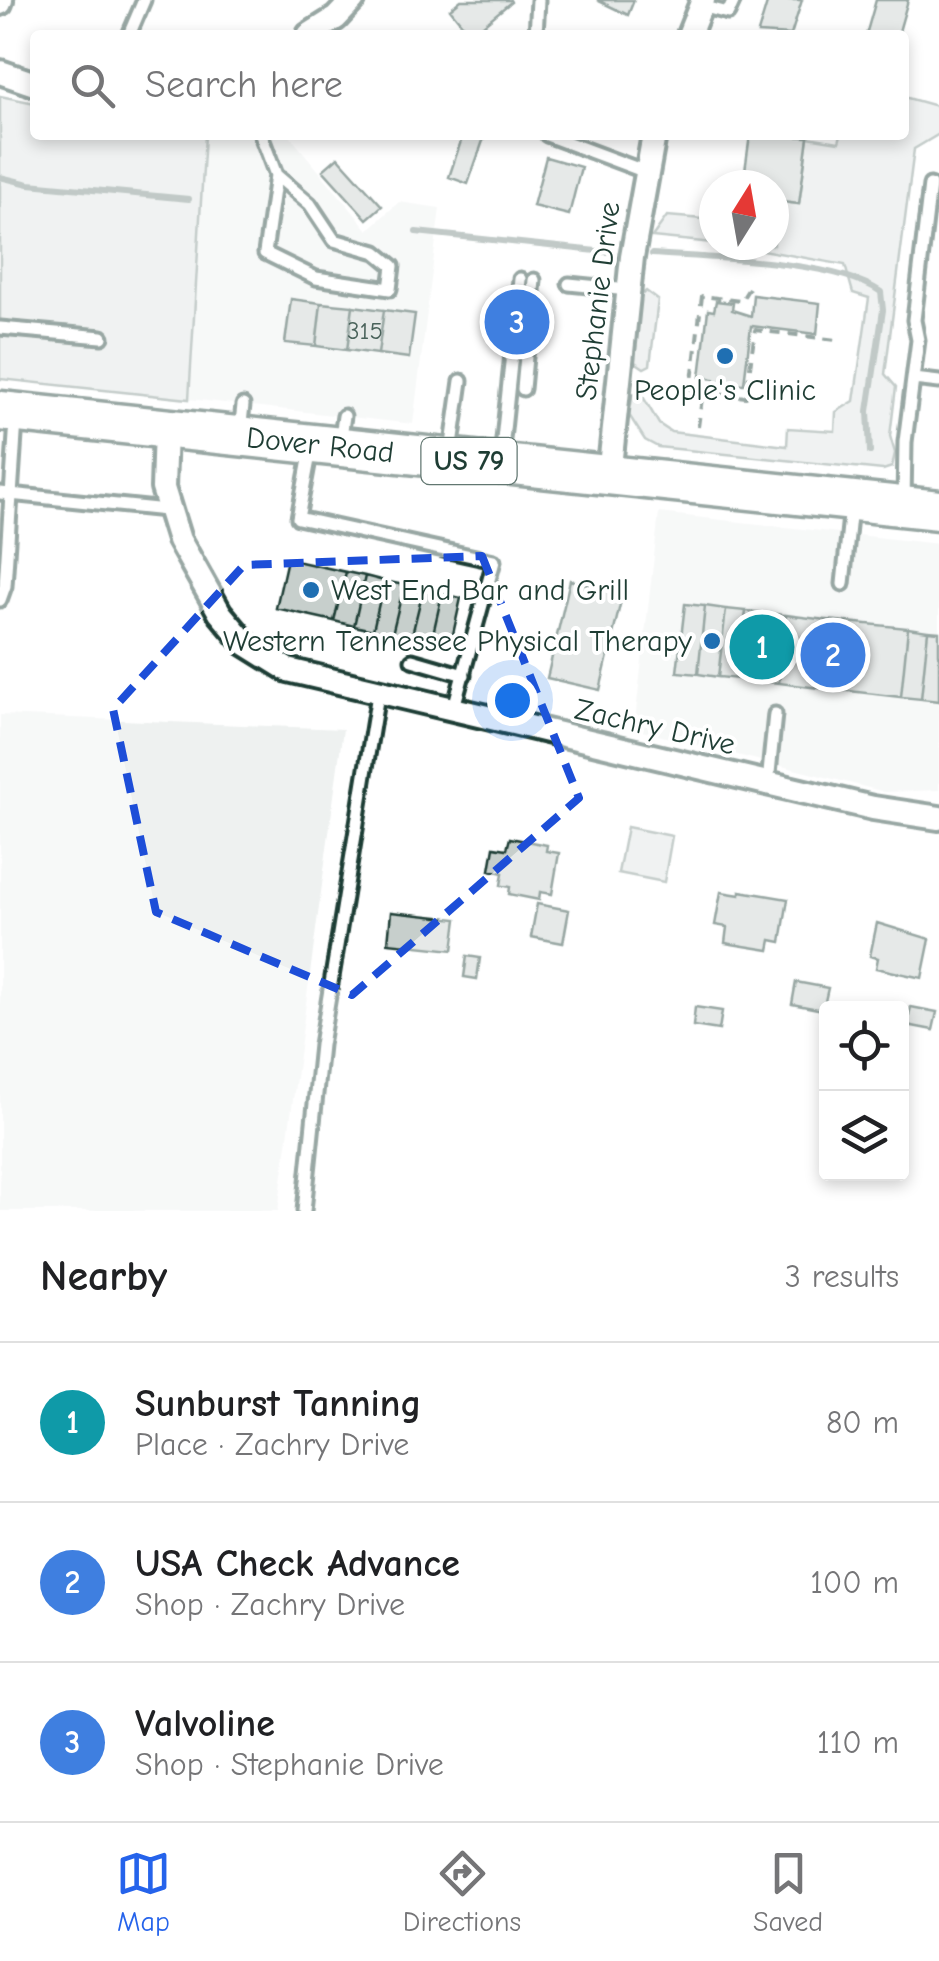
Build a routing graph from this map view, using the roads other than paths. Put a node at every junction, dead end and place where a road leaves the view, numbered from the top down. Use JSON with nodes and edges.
{"nodes":[{"id":1,"x":144,"y":0,"type":"edge"},
{"id":2,"x":353,"y":0,"type":"edge"},
{"id":3,"x":538,"y":0,"type":"edge"},
{"id":4,"x":734,"y":0,"type":"edge"},
{"id":5,"x":702,"y":3,"type":"edge"},
{"id":6,"x":131,"y":30,"type":"edge"},
{"id":7,"x":316,"y":30,"type":"edge"},
{"id":8,"x":536,"y":30,"type":"edge"},
{"id":9,"x":691,"y":30,"type":"edge"},
{"id":10,"x":0,"y":72,"type":"edge"},
{"id":11,"x":30,"y":82,"type":"edge"},
{"id":12,"x":262,"y":140,"type":"edge"},
{"id":13,"x":561,"y":140,"type":"edge"},
{"id":14,"x":653,"y":140,"type":"edge"},
{"id":15,"x":646,"y":172,"type":"junction"},
{"id":16,"x":276,"y":175,"type":"junction"},
{"id":17,"x":930,"y":185,"type":"dead end"},
{"id":18,"x":520,"y":279,"type":"dead end"},
{"id":19,"x":534,"y":280,"type":"dead end"},
{"id":20,"x":569,"y":284,"type":"dead end"},
{"id":21,"x":628,"y":290,"type":"junction"},
{"id":22,"x":518,"y":300,"type":"dead end"},
{"id":23,"x":532,"y":302,"type":"dead end"},
{"id":24,"x":0,"y":328,"type":"edge"},
{"id":25,"x":102,"y":336,"type":"dead end"},
{"id":26,"x":513,"y":344,"type":"dead end"},
{"id":27,"x":528,"y":346,"type":"dead end"},
{"id":28,"x":914,"y":379,"type":"junction"},
{"id":29,"x":460,"y":382,"type":"dead end"},
{"id":30,"x":939,"y":382,"type":"edge"},
{"id":31,"x":523,"y":390,"type":"dead end"},
{"id":32,"x":8,"y":412,"type":"edge"},
{"id":33,"x":165,"y":428,"type":"junction"},
{"id":34,"x":332,"y":436,"type":"junction"},
{"id":35,"x":450,"y":459,"type":"junction"},
{"id":36,"x":500,"y":464,"type":"junction"},
{"id":37,"x":609,"y":476,"type":"junction"},
{"id":38,"x":6,"y":493,"type":"edge"},
{"id":39,"x":851,"y":502,"type":"junction"},
{"id":40,"x":922,"y":508,"type":"edge"},
{"id":41,"x":166,"y":510,"type":"junction"},
{"id":42,"x":843,"y":584,"type":"dead end"},
{"id":43,"x":0,"y":600,"type":"edge"},
{"id":44,"x":412,"y":660,"type":"dead end"},
{"id":45,"x":464,"y":676,"type":"junction"},
{"id":46,"x":378,"y":694,"type":"junction"},
{"id":47,"x":453,"y":711,"type":"junction"},
{"id":48,"x":775,"y":714,"type":"dead end"},
{"id":49,"x":768,"y":784,"type":"junction"},
{"id":50,"x":939,"y":818,"type":"edge"},
{"id":51,"x":304,"y":1211,"type":"edge"}],
"edges":[{"from":1,"to":6,"type":"lane"},
{"from":2,"to":7,"type":"street"},
{"from":3,"to":8,"type":"lane"},
{"from":4,"to":5,"type":"lane"},
{"from":5,"to":9,"type":"street"},
{"from":10,"to":11,"type":"street"},
{"from":12,"to":16,"type":"lane"},
{"from":13,"to":15,"type":"lane"},
{"from":14,"to":15,"type":"street","name":"Stephanie Drive"},
{"from":15,"to":21,"type":"street","name":"Stephanie Drive"},
{"from":16,"to":16,"type":"lane"},
{"from":17,"to":28,"type":"lane"},
{"from":18,"to":22,"type":"lane"},
{"from":19,"to":23,"type":"lane"},
{"from":20,"to":21,"type":"lane"},
{"from":21,"to":37,"type":"street","name":"Stephanie Drive"},
{"from":24,"to":25,"type":"lane"},
{"from":26,"to":36,"type":"lane"},
{"from":27,"to":31,"type":"lane"},
{"from":28,"to":30,"type":"lane"},
{"from":28,"to":40,"type":"lane"},
{"from":29,"to":35,"type":"lane"},
{"from":32,"to":33,"type":"main road","name":"Dover Road","number":"US 79"},
{"from":32,"to":38,"type":"lane"},
{"from":33,"to":34,"type":"main road","name":"Dover Road","number":"US 79"},
{"from":33,"to":41,"type":"street","name":"Zachry Drive"},
{"from":34,"to":35,"type":"main road","name":"Dover Road","number":"US 79"},
{"from":34,"to":45,"type":"lane"},
{"from":35,"to":36,"type":"main road","name":"Dover Road","number":"US 79"},
{"from":36,"to":37,"type":"main road","name":"Dover Road","number":"US 79"},
{"from":37,"to":39,"type":"main road","name":"Dover Road","number":"US 79"},
{"from":38,"to":41,"type":"lane"},
{"from":38,"to":43,"type":"lane"},
{"from":39,"to":40,"type":"main road","name":"Dover Road","number":"US 79"},
{"from":39,"to":42,"type":"lane"},
{"from":41,"to":46,"type":"street","name":"Zachry Drive"},
{"from":44,"to":45,"type":"lane"},
{"from":45,"to":47,"type":"lane"},
{"from":46,"to":47,"type":"street","name":"Zachry Drive"},
{"from":46,"to":51,"type":"lane"},
{"from":47,"to":49,"type":"street","name":"Zachry Drive"},
{"from":48,"to":49,"type":"lane"},
{"from":49,"to":50,"type":"street","name":"Zachry Drive"}]}
